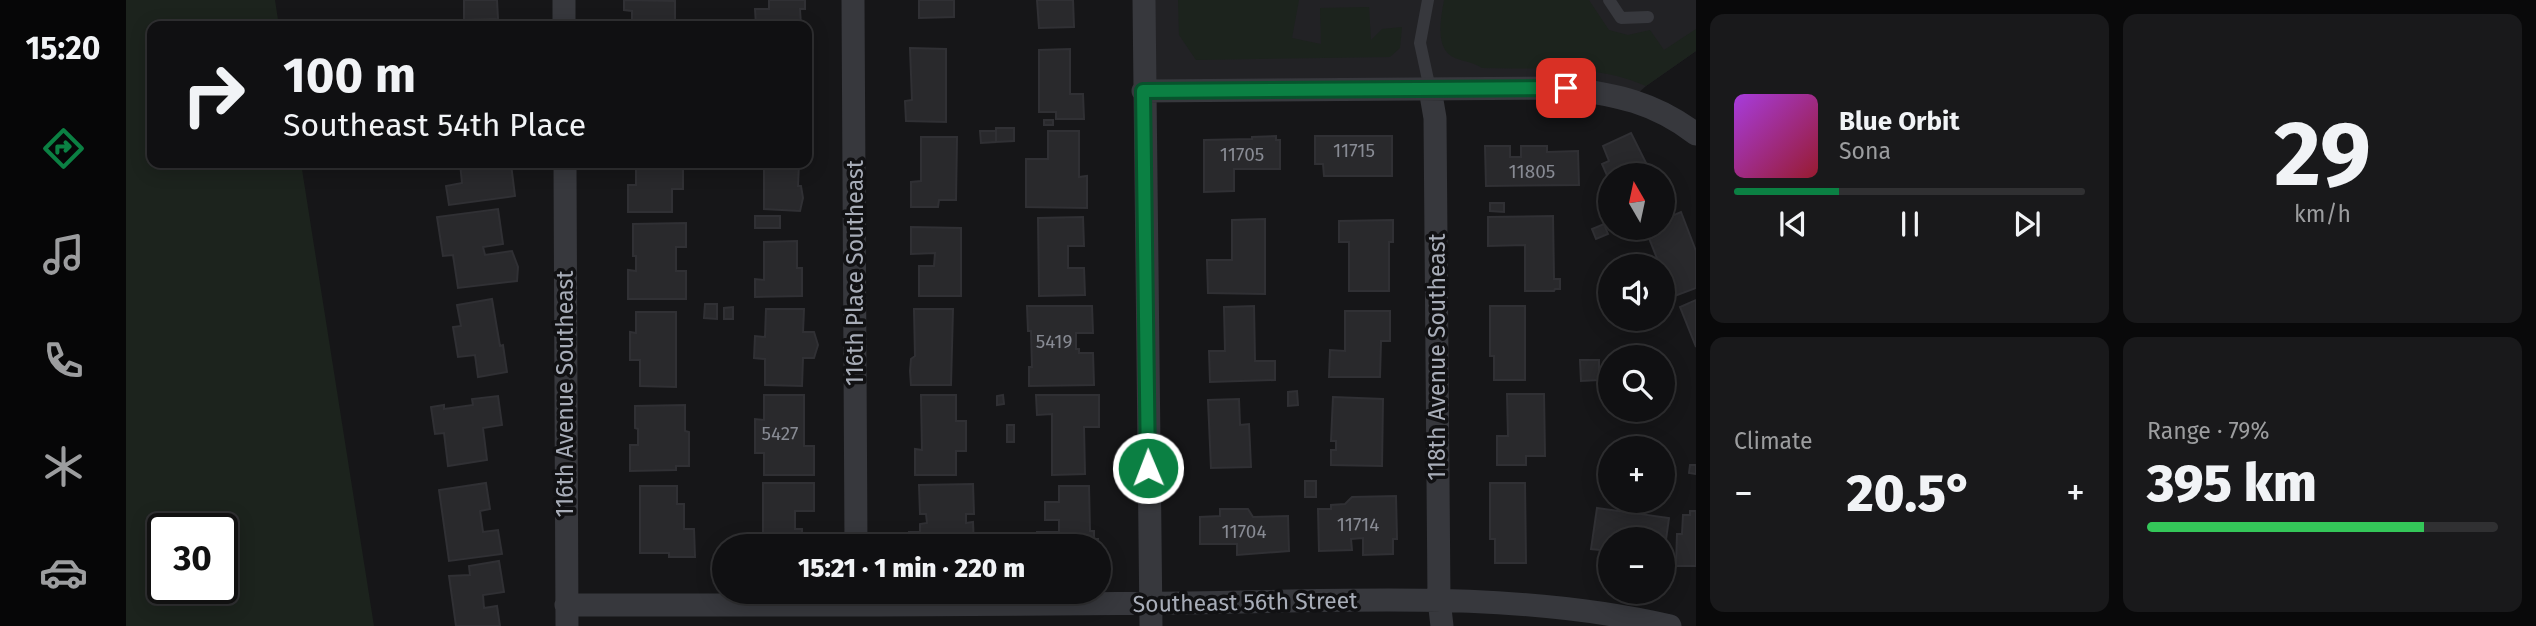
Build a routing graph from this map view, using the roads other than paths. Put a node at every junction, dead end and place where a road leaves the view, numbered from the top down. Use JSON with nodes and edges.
{"nodes":[{"id":1,"x":564,"y":0,"type":"edge"},
{"id":2,"x":853,"y":0,"type":"edge"},
{"id":3,"x":1144,"y":0,"type":"edge"},
{"id":4,"x":1427,"y":0,"type":"edge"},
{"id":5,"x":1609,"y":0,"type":"edge"},
{"id":6,"x":1648,"y":17,"type":"dead end"},
{"id":7,"x":564,"y":21,"type":"edge"},
{"id":8,"x":1430,"y":89,"type":"junction"},
{"id":9,"x":1143,"y":91,"type":"junction"},
{"id":10,"x":1696,"y":134,"type":"edge"},
{"id":11,"x":565,"y":168,"type":"edge"},
{"id":12,"x":856,"y":534,"type":"edge"},
{"id":13,"x":1439,"y":600,"type":"junction"},
{"id":14,"x":857,"y":608,"type":"edge"},
{"id":15,"x":1150,"y":615,"type":"edge"},
{"id":16,"x":566,"y":616,"type":"edge"},
{"id":17,"x":1442,"y":626,"type":"edge"},
{"id":18,"x":1670,"y":626,"type":"edge"}],
"edges":[{"from":1,"to":7,"type":"street"},
{"from":2,"to":12,"type":"street","name":"116th Place Southeast"},
{"from":3,"to":9,"type":"street"},
{"from":4,"to":8,"type":"lane"},
{"from":5,"to":6,"type":"lane"},
{"from":8,"to":9,"type":"street"},
{"from":8,"to":10,"type":"street"},
{"from":8,"to":13,"type":"street","name":"118th Avenue Southeast"},
{"from":9,"to":15,"type":"street"},
{"from":11,"to":16,"type":"street","name":"116th Avenue Southeast"},
{"from":13,"to":15,"type":"street","name":"Southeast 56th Street"},
{"from":13,"to":17,"type":"street","name":"118th Avenue Southeast"},
{"from":13,"to":18,"type":"street","name":"Southeast 56th Street"},
{"from":14,"to":15,"type":"street","name":"Southeast 56th Street"},
{"from":14,"to":16,"type":"street","name":"Southeast 56th Street"}]}
